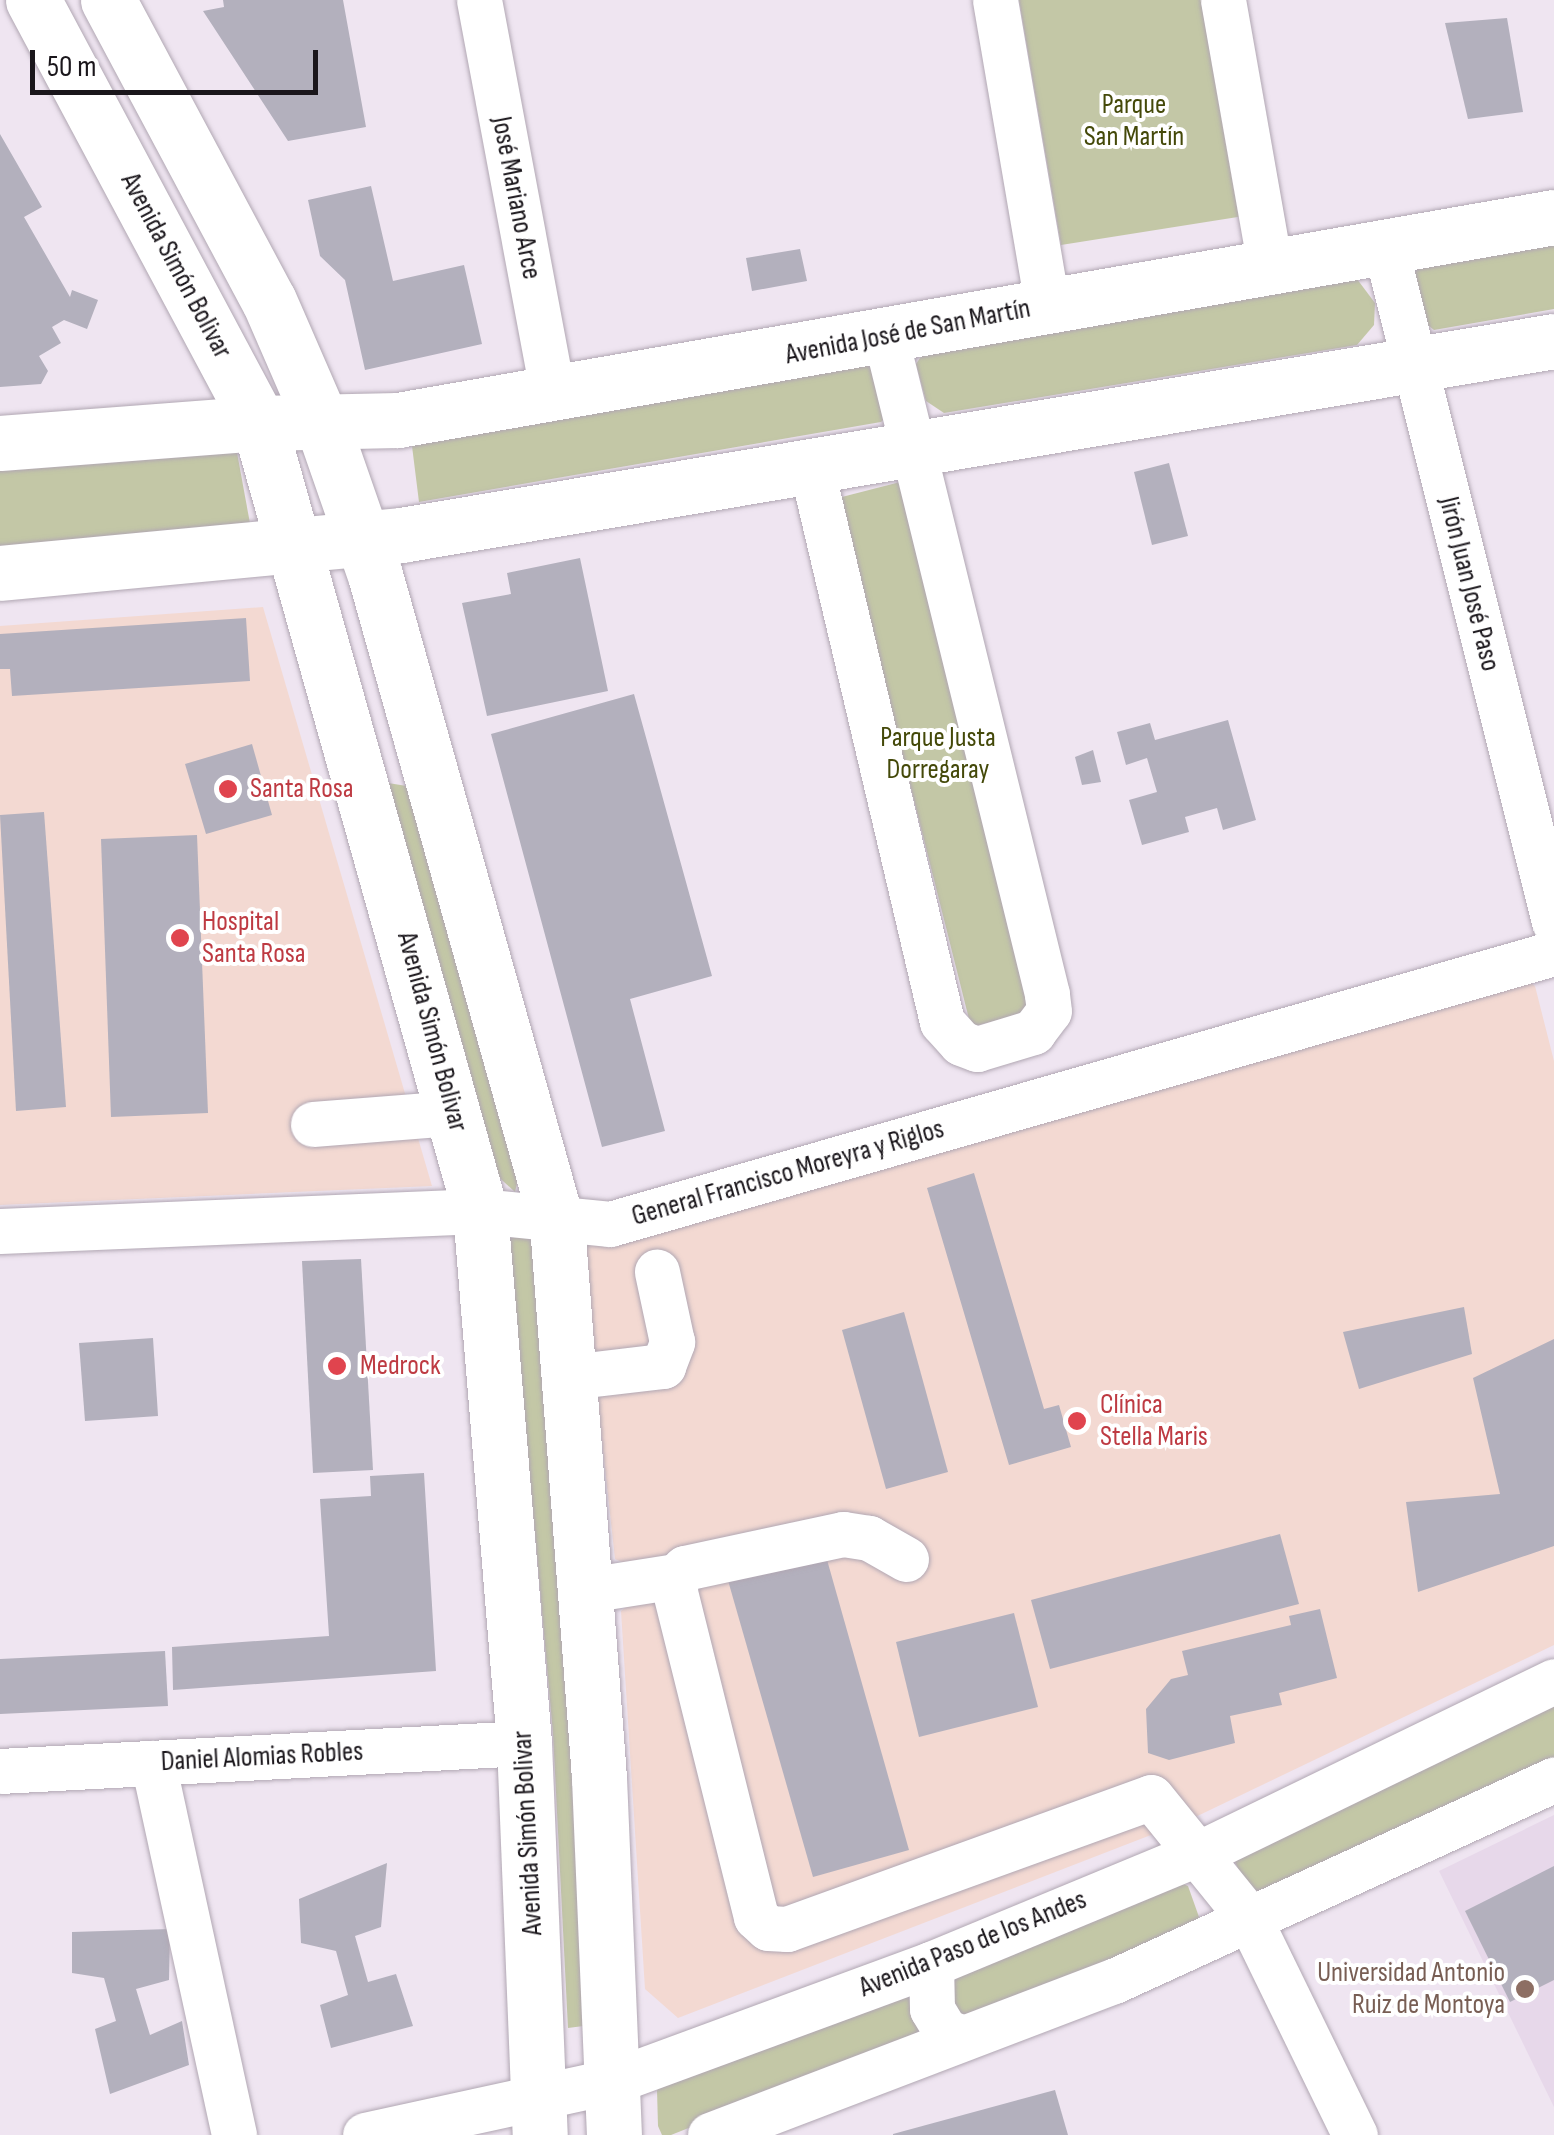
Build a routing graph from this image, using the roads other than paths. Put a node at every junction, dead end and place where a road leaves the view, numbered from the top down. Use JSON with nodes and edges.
{"nodes":[{"id":1,"x":33,"y":0,"type":"edge"},
{"id":2,"x":108,"y":0,"type":"edge"},
{"id":3,"x":479,"y":0,"type":"edge"},
{"id":4,"x":995,"y":0,"type":"edge"},
{"id":5,"x":1223,"y":0,"type":"edge"},
{"id":6,"x":1554,"y":217,"type":"edge"},
{"id":7,"x":1385,"y":246,"type":"junction"},
{"id":8,"x":1270,"y":267,"type":"junction"},
{"id":9,"x":1047,"y":306,"type":"junction"},
{"id":10,"x":886,"y":339,"type":"junction"},
{"id":11,"x":1554,"y":341,"type":"edge"},
{"id":12,"x":1414,"y":366,"type":"junction"},
{"id":13,"x":553,"y":396,"type":"junction"},
{"id":14,"x":259,"y":423,"type":"junction"},
{"id":15,"x":322,"y":423,"type":"junction"},
{"id":16,"x":0,"y":443,"type":"edge"},
{"id":17,"x":912,"y":449,"type":"junction"},
{"id":18,"x":811,"y":466,"type":"junction"},
{"id":19,"x":363,"y":538,"type":"junction"},
{"id":20,"x":296,"y":545,"type":"junction"},
{"id":21,"x":0,"y":572,"type":"edge"},
{"id":22,"x":1539,"y":796,"type":"edge"},
{"id":23,"x":1554,"y":922,"type":"edge"},
{"id":24,"x":1554,"y":953,"type":"edge"},
{"id":25,"x":454,"y":1113,"type":"junction"},
{"id":26,"x":313,"y":1124,"type":"dead end"},
{"id":27,"x":480,"y":1211,"type":"junction"},
{"id":28,"x":556,"y":1224,"type":"junction"},
{"id":29,"x":0,"y":1231,"type":"edge"},
{"id":30,"x":657,"y":1272,"type":"dead end"},
{"id":31,"x":569,"y":1377,"type":"junction"},
{"id":32,"x":906,"y":1560,"type":"dead end"},
{"id":33,"x":676,"y":1576,"type":"junction"},
{"id":34,"x":587,"y":1590,"type":"junction"},
{"id":35,"x":1554,"y":1680,"type":"edge"},
{"id":36,"x":524,"y":1743,"type":"junction"},
{"id":37,"x":153,"y":1763,"type":"junction"},
{"id":38,"x":0,"y":1771,"type":"edge"},
{"id":39,"x":1554,"y":1780,"type":"edge"},
{"id":40,"x":1202,"y":1852,"type":"junction"},
{"id":41,"x":1249,"y":1918,"type":"junction"},
{"id":42,"x":931,"y":1964,"type":"junction"},
{"id":43,"x":962,"y":2038,"type":"junction"},
{"id":44,"x":613,"y":2080,"type":"junction"},
{"id":45,"x":540,"y":2116,"type":"edge"},
{"id":46,"x":234,"y":2135,"type":"edge"},
{"id":47,"x":365,"y":2135,"type":"edge"},
{"id":48,"x":614,"y":2135,"type":"edge"},
{"id":49,"x":710,"y":2135,"type":"edge"},
{"id":50,"x":1356,"y":2135,"type":"edge"}],
"edges":[{"from":1,"to":14,"type":"main road","name":"Avenida Simón Bolivar"},
{"from":2,"to":15,"type":"main road"},
{"from":3,"to":13,"type":"street","name":"José Mariano Arce"},
{"from":4,"to":9,"type":"street"},
{"from":5,"to":8,"type":"street"},
{"from":6,"to":7,"type":"main road","name":"Avenida José de San Martín"},
{"from":7,"to":8,"type":"main road","name":"Avenida José de San Martín"},
{"from":7,"to":12,"type":"street","name":"Jirón Juan José Paso"},
{"from":8,"to":9,"type":"main road","name":"Avenida José de San Martín"},
{"from":9,"to":10,"type":"main road","name":"Avenida José de San Martín"},
{"from":10,"to":13,"type":"main road","name":"Avenida José de San Martín"},
{"from":10,"to":17,"type":"street"},
{"from":11,"to":12,"type":"main road"},
{"from":12,"to":17,"type":"main road"},
{"from":12,"to":22,"type":"street","name":"Jirón Juan José Paso"},
{"from":13,"to":15,"type":"main road","name":"Avenida José de San Martín"},
{"from":14,"to":15,"type":"main road","name":"Avenida José de San Martín"},
{"from":14,"to":16,"type":"main road","name":"Avenida José de San Martín"},
{"from":14,"to":20,"type":"main road","name":"Avenida Simón Bolivar"},
{"from":15,"to":19,"type":"main road"},
{"from":17,"to":18,"type":"main road"},
{"from":17,"to":18,"type":"street"},
{"from":18,"to":19,"type":"main road"},
{"from":19,"to":20,"type":"main road"},
{"from":19,"to":28,"type":"main road"},
{"from":20,"to":21,"type":"main road"},
{"from":20,"to":25,"type":"main road","name":"Avenida Simón Bolivar"},
{"from":22,"to":23,"type":"street","name":"Jirón Juan José Paso"},
{"from":24,"to":28,"type":"street","name":"General Francisco Moreyra y Riglos"},
{"from":25,"to":26,"type":"street"},
{"from":25,"to":27,"type":"main road","name":"Avenida Simón Bolivar"},
{"from":27,"to":28,"type":"street","name":"General Francisco Moreyra y Riglos"},
{"from":27,"to":29,"type":"street","name":"General Francisco Moreyra y Riglos"},
{"from":27,"to":36,"type":"main road","name":"Avenida Simón Bolivar"},
{"from":28,"to":31,"type":"main road"},
{"from":30,"to":31,"type":"street"},
{"from":31,"to":34,"type":"main road"},
{"from":32,"to":33,"type":"street"},
{"from":33,"to":34,"type":"street"},
{"from":33,"to":40,"type":"street"},
{"from":34,"to":44,"type":"main road"},
{"from":35,"to":40,"type":"street","name":"Avenida Paso de los Andes"},
{"from":36,"to":37,"type":"street","name":"Daniel Alomias Robles"},
{"from":36,"to":45,"type":"main road","name":"Avenida Simón Bolivar"},
{"from":37,"to":38,"type":"street","name":"Daniel Alomias Robles"},
{"from":37,"to":46,"type":"street"},
{"from":39,"to":41,"type":"street"},
{"from":40,"to":41,"type":"street"},
{"from":40,"to":42,"type":"street","name":"Avenida Paso de los Andes"},
{"from":41,"to":43,"type":"street"},
{"from":41,"to":50,"type":"street"},
{"from":42,"to":43,"type":"street"},
{"from":42,"to":44,"type":"street","name":"Avenida Paso de los Andes"},
{"from":43,"to":49,"type":"street"},
{"from":44,"to":45,"type":"street","name":"Avenida Paso de los Andes"},
{"from":44,"to":48,"type":"main road"},
{"from":45,"to":47,"type":"street","name":"Avenida Paso de los Andes"}]}
